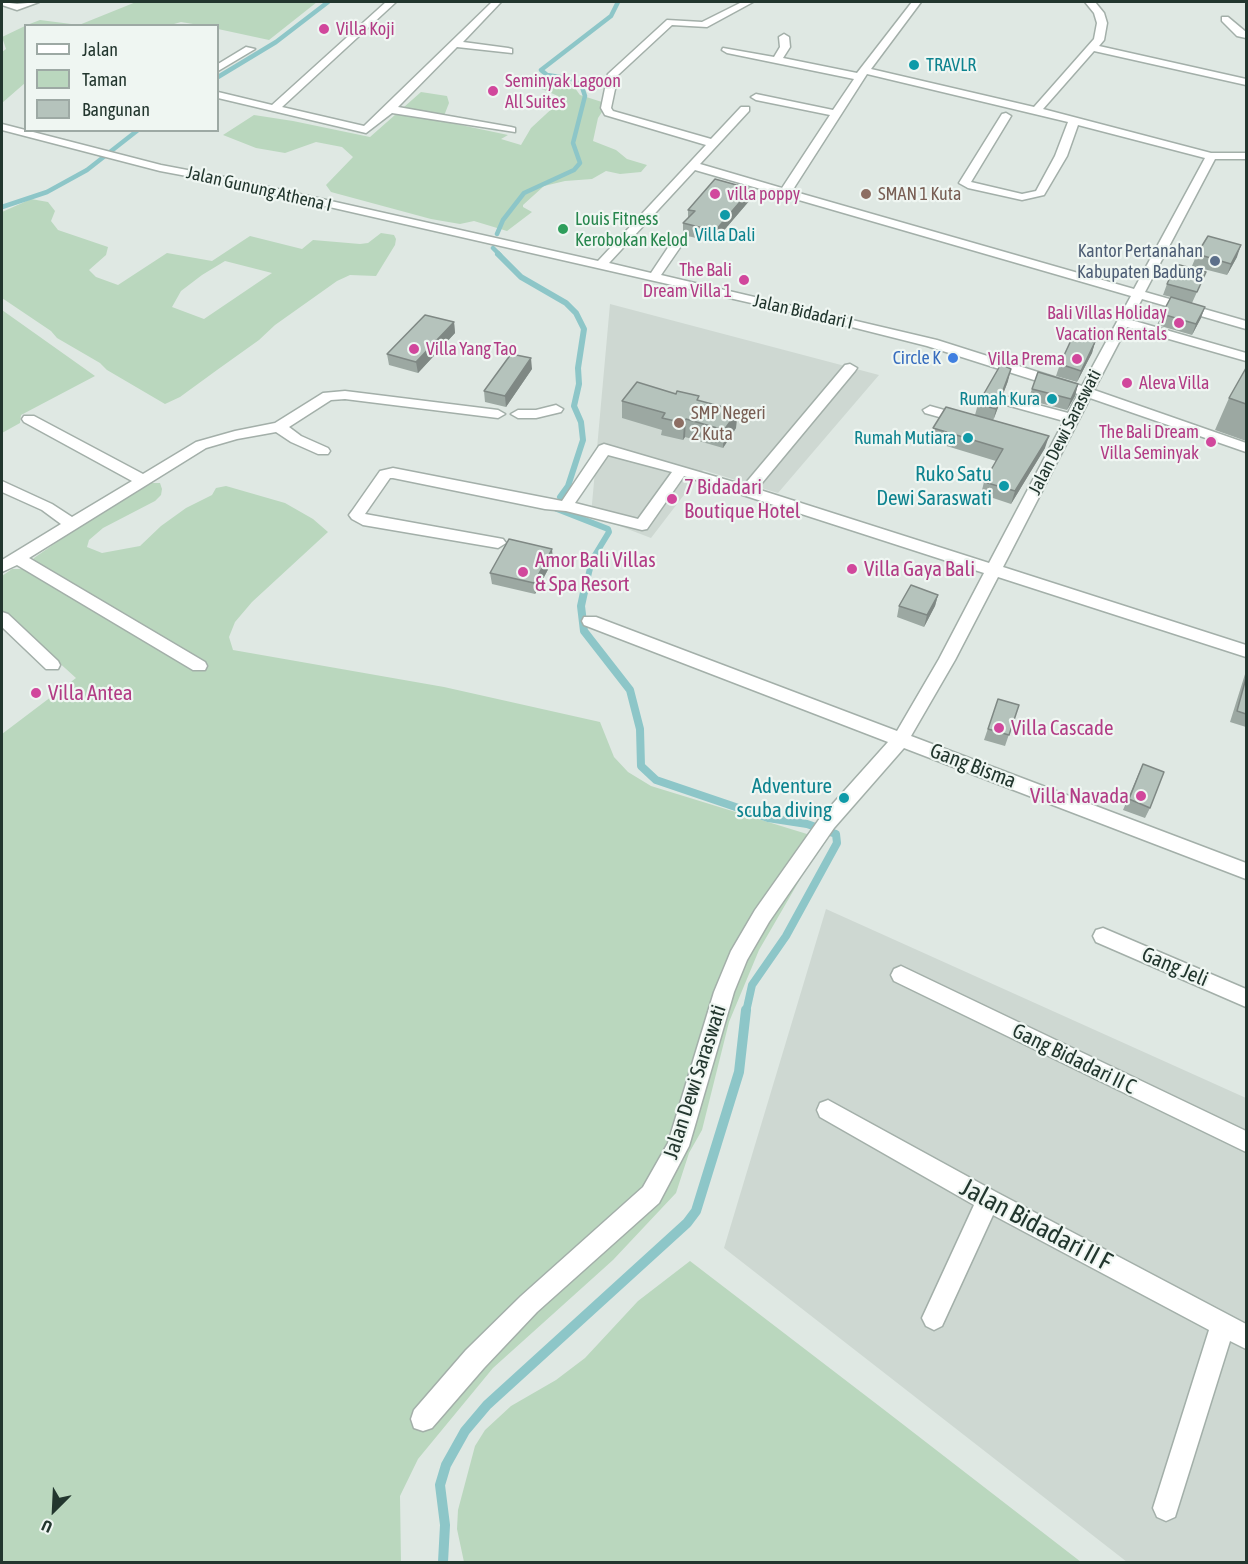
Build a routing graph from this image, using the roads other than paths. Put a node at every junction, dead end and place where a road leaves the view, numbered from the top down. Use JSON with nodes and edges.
{"nodes":[{"id":1,"x":2,"y":2,"type":"edge"},
{"id":2,"x":34,"y":2,"type":"edge"},
{"id":3,"x":391,"y":2,"type":"edge"},
{"id":4,"x":497,"y":2,"type":"edge"},
{"id":5,"x":747,"y":2,"type":"edge"},
{"id":6,"x":916,"y":2,"type":"edge"},
{"id":7,"x":1090,"y":2,"type":"edge"},
{"id":8,"x":1224,"y":19,"type":"dead end"},
{"id":9,"x":1246,"y":35,"type":"edge"},
{"id":10,"x":784,"y":37,"type":"dead end"},
{"id":11,"x":456,"y":44,"type":"junction"},
{"id":12,"x":1093,"y":48,"type":"junction"},
{"id":13,"x":250,"y":49,"type":"dead end"},
{"id":14,"x":727,"y":50,"type":"dead end"},
{"id":15,"x":508,"y":51,"type":"dead end"},
{"id":16,"x":778,"y":59,"type":"junction"},
{"id":17,"x":219,"y":67,"type":"edge"},
{"id":18,"x":863,"y":74,"type":"junction"},
{"id":19,"x":1246,"y":82,"type":"edge"},
{"id":20,"x":219,"y":95,"type":"edge"},
{"id":21,"x":756,"y":97,"type":"dead end"},
{"id":22,"x":275,"y":108,"type":"junction"},
{"id":23,"x":390,"y":109,"type":"junction"},
{"id":24,"x":745,"y":109,"type":"dead end"},
{"id":25,"x":1036,"y":111,"type":"junction"},
{"id":26,"x":838,"y":114,"type":"junction"},
{"id":27,"x":1006,"y":116,"type":"dead end"},
{"id":28,"x":1074,"y":122,"type":"junction"},
{"id":29,"x":2,"y":127,"type":"edge"},
{"id":30,"x":511,"y":130,"type":"dead end"},
{"id":31,"x":712,"y":143,"type":"junction"},
{"id":32,"x":1211,"y":156,"type":"junction"},
{"id":33,"x":1243,"y":159,"type":"edge"},
{"id":34,"x":693,"y":166,"type":"junction"},
{"id":35,"x":785,"y":192,"type":"junction"},
{"id":36,"x":517,"y":246,"type":"joint"},
{"id":37,"x":675,"y":246,"type":"dead end"},
{"id":38,"x":600,"y":266,"type":"junction"},
{"id":39,"x":653,"y":278,"type":"junction"},
{"id":40,"x":1138,"y":294,"type":"junction"},
{"id":41,"x":1123,"y":322,"type":"junction"},
{"id":42,"x":1246,"y":325,"type":"edge"},
{"id":43,"x":1246,"y":357,"type":"edge"},
{"id":44,"x":850,"y":368,"type":"dead end"},
{"id":45,"x":1086,"y":392,"type":"junction"},
{"id":46,"x":1008,"y":401,"type":"dead end"},
{"id":47,"x":556,"y":409,"type":"dead end"},
{"id":48,"x":930,"y":411,"type":"dead end"},
{"id":49,"x":498,"y":414,"type":"dead end"},
{"id":50,"x":518,"y":414,"type":"dead end"},
{"id":51,"x":29,"y":418,"type":"dead end"},
{"id":52,"x":1072,"y":419,"type":"junction"},
{"id":53,"x":977,"y":423,"type":"edge"},
{"id":54,"x":279,"y":427,"type":"junction"},
{"id":55,"x":1246,"y":448,"type":"edge"},
{"id":56,"x":323,"y":451,"type":"dead end"},
{"id":57,"x":681,"y":470,"type":"junction"},
{"id":58,"x":142,"y":480,"type":"junction"},
{"id":59,"x":2,"y":486,"type":"edge"},
{"id":60,"x":747,"y":491,"type":"junction"},
{"id":61,"x":566,"y":506,"type":"junction"},
{"id":62,"x":71,"y":524,"type":"junction"},
{"id":63,"x":498,"y":543,"type":"dead end"},
{"id":64,"x":17,"y":558,"type":"junction"},
{"id":65,"x":2,"y":567,"type":"edge"},
{"id":66,"x":993,"y":572,"type":"junction"},
{"id":67,"x":2,"y":618,"type":"edge"},
{"id":68,"x":590,"y":621,"type":"dead end"},
{"id":69,"x":1246,"y":651,"type":"edge"},
{"id":70,"x":52,"y":665,"type":"dead end"},
{"id":71,"x":199,"y":666,"type":"dead end"},
{"id":72,"x":901,"y":739,"type":"junction"},
{"id":73,"x":1246,"y":871,"type":"edge"},
{"id":74,"x":1103,"y":936,"type":"dead end"},
{"id":75,"x":901,"y":975,"type":"dead end"},
{"id":76,"x":1246,"y":998,"type":"edge"},
{"id":77,"x":828,"y":1110,"type":"dead end"},
{"id":78,"x":1246,"y":1142,"type":"edge"},
{"id":79,"x":988,"y":1200,"type":"junction"},
{"id":80,"x":934,"y":1318,"type":"dead end"},
{"id":81,"x":1223,"y":1324,"type":"junction"},
{"id":82,"x":1246,"y":1337,"type":"edge"},
{"id":83,"x":423,"y":1419,"type":"dead end"},
{"id":84,"x":1166,"y":1508,"type":"dead end"}],
"edges":[{"from":1,"to":2,"type":"street"},
{"from":3,"to":22,"type":"street"},
{"from":4,"to":11,"type":"street"},
{"from":5,"to":31,"type":"street"},
{"from":6,"to":18,"type":"street"},
{"from":7,"to":12,"type":"street"},
{"from":8,"to":9,"type":"street"},
{"from":10,"to":16,"type":"street"},
{"from":11,"to":15,"type":"street"},
{"from":11,"to":23,"type":"street"},
{"from":12,"to":19,"type":"street"},
{"from":12,"to":25,"type":"street"},
{"from":13,"to":17,"type":"street"},
{"from":14,"to":16,"type":"street"},
{"from":16,"to":18,"type":"street"},
{"from":18,"to":25,"type":"street"},
{"from":18,"to":26,"type":"street"},
{"from":20,"to":22,"type":"street"},
{"from":21,"to":26,"type":"street"},
{"from":22,"to":23,"type":"street"},
{"from":23,"to":30,"type":"street"},
{"from":24,"to":31,"type":"street"},
{"from":25,"to":28,"type":"street"},
{"from":26,"to":35,"type":"street"},
{"from":27,"to":28,"type":"street"},
{"from":28,"to":32,"type":"street"},
{"from":29,"to":36,"type":"street","name":"Jalan Gunung Athena I"},
{"from":31,"to":34,"type":"street"},
{"from":32,"to":33,"type":"street"},
{"from":32,"to":40,"type":"street","name":"Jalan Dewi Saraswati"},
{"from":34,"to":35,"type":"street"},
{"from":34,"to":38,"type":"street"},
{"from":35,"to":40,"type":"street"},
{"from":36,"to":38,"type":"street","name":"Jalan Bidadari I"},
{"from":37,"to":39,"type":"street"},
{"from":38,"to":39,"type":"street","name":"Jalan Bidadari I"},
{"from":39,"to":45,"type":"street","name":"Jalan Bidadari I"},
{"from":40,"to":41,"type":"street","name":"Jalan Dewi Saraswati"},
{"from":40,"to":42,"type":"street"},
{"from":41,"to":43,"type":"street"},
{"from":41,"to":45,"type":"street","name":"Jalan Dewi Saraswati"},
{"from":44,"to":60,"type":"street"},
{"from":45,"to":52,"type":"street","name":"Jalan Dewi Saraswati"},
{"from":45,"to":55,"type":"street"},
{"from":46,"to":52,"type":"street"},
{"from":47,"to":50,"type":"street"},
{"from":48,"to":53,"type":"street"},
{"from":49,"to":54,"type":"street"},
{"from":51,"to":58,"type":"street"},
{"from":52,"to":66,"type":"street","name":"Jalan Dewi Saraswati"},
{"from":54,"to":56,"type":"street"},
{"from":54,"to":58,"type":"street"},
{"from":57,"to":60,"type":"street"},
{"from":57,"to":61,"type":"street"},
{"from":57,"to":61,"type":"street"},
{"from":58,"to":62,"type":"street"},
{"from":59,"to":62,"type":"street"},
{"from":60,"to":66,"type":"street"},
{"from":61,"to":63,"type":"street"},
{"from":62,"to":64,"type":"street"},
{"from":64,"to":65,"type":"street"},
{"from":64,"to":71,"type":"street"},
{"from":66,"to":69,"type":"street"},
{"from":66,"to":72,"type":"street","name":"Jalan Dewi Saraswati"},
{"from":67,"to":70,"type":"street"},
{"from":68,"to":72,"type":"street"},
{"from":72,"to":73,"type":"street","name":"Gang Bisma"},
{"from":72,"to":83,"type":"street","name":"Jalan Dewi Saraswati"},
{"from":74,"to":76,"type":"street","name":"Gang Jeli"},
{"from":75,"to":78,"type":"street","name":"Gang Bidadari II C"},
{"from":77,"to":79,"type":"street","name":"Jalan Bidadari II F"},
{"from":79,"to":80,"type":"street"},
{"from":79,"to":81,"type":"street","name":"Jalan Bidadari II F"},
{"from":81,"to":82,"type":"street","name":"Jalan Bidadari II F"},
{"from":81,"to":84,"type":"street"}]}
